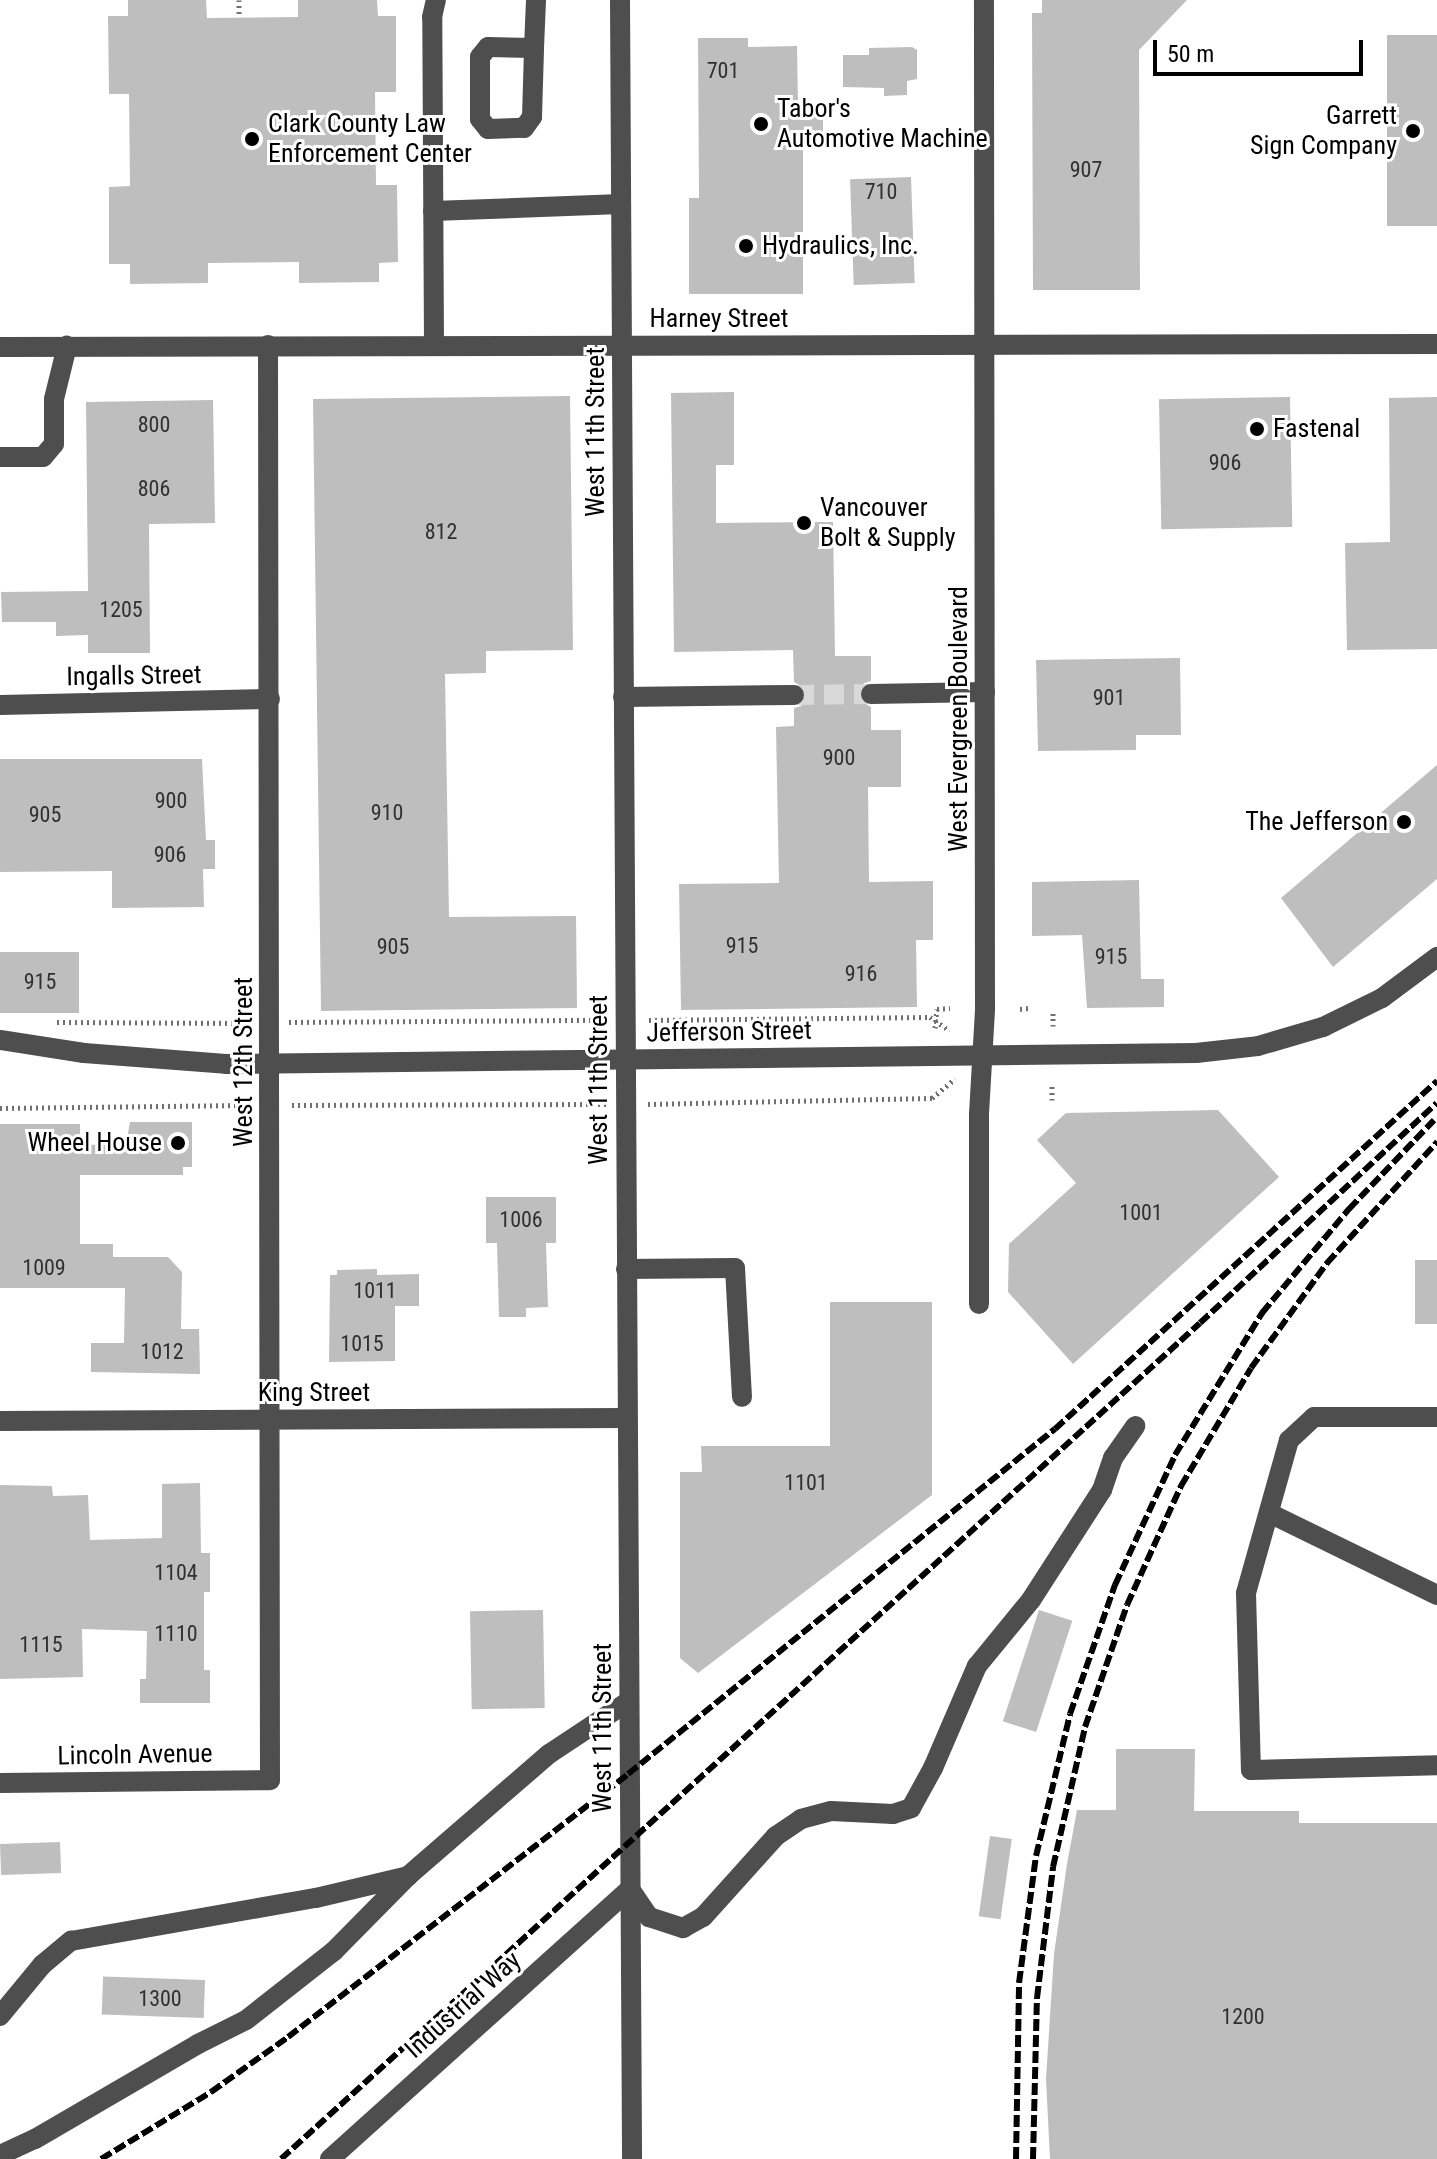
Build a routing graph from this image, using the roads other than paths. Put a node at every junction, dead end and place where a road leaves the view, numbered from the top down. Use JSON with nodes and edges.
{"nodes":[{"id":1,"x":436,"y":0,"type":"edge"},
{"id":2,"x":536,"y":0,"type":"edge"},
{"id":3,"x":620,"y":0,"type":"edge"},
{"id":4,"x":984,"y":0,"type":"edge"},
{"id":5,"x":534,"y":48,"type":"junction"},
{"id":6,"x":621,"y":204,"type":"junction"},
{"id":7,"x":433,"y":211,"type":"junction"},
{"id":8,"x":1437,"y":344,"type":"edge"},
{"id":9,"x":268,"y":345,"type":"junction"},
{"id":10,"x":434,"y":345,"type":"junction"},
{"id":11,"x":621,"y":345,"type":"junction"},
{"id":12,"x":67,"y":346,"type":"junction"},
{"id":13,"x":986,"y":346,"type":"junction"},
{"id":14,"x":0,"y":347,"type":"edge"},
{"id":15,"x":0,"y":457,"type":"edge"},
{"id":16,"x":985,"y":692,"type":"junction"},
{"id":17,"x":871,"y":694,"type":"tunnel mouth"},
{"id":18,"x":794,"y":695,"type":"tunnel mouth"},
{"id":19,"x":623,"y":697,"type":"junction"},
{"id":20,"x":270,"y":699,"type":"junction"},
{"id":21,"x":0,"y":705,"type":"edge"},
{"id":22,"x":1437,"y":957,"type":"edge"},
{"id":23,"x":0,"y":1040,"type":"edge"},
{"id":24,"x":983,"y":1055,"type":"junction"},
{"id":25,"x":625,"y":1059,"type":"junction"},
{"id":26,"x":271,"y":1063,"type":"junction"},
{"id":27,"x":626,"y":1269,"type":"junction"},
{"id":28,"x":979,"y":1304,"type":"dead end"},
{"id":29,"x":742,"y":1397,"type":"dead end"},
{"id":30,"x":1437,"y":1417,"type":"edge"},
{"id":31,"x":627,"y":1418,"type":"junction"},
{"id":32,"x":270,"y":1420,"type":"junction"},
{"id":33,"x":0,"y":1421,"type":"edge"},
{"id":34,"x":1135,"y":1426,"type":"dead end"},
{"id":35,"x":1269,"y":1513,"type":"junction"},
{"id":36,"x":1437,"y":1595,"type":"edge"},
{"id":37,"x":629,"y":1701,"type":"junction"},
{"id":38,"x":1437,"y":1765,"type":"edge"},
{"id":39,"x":270,"y":1780,"type":"joint"},
{"id":40,"x":0,"y":1783,"type":"edge"},
{"id":41,"x":408,"y":1876,"type":"junction"},
{"id":42,"x":630,"y":1889,"type":"junction"},
{"id":43,"x":0,"y":2016,"type":"edge"},
{"id":44,"x":3,"y":2146,"type":"edge"},
{"id":45,"x":330,"y":2159,"type":"edge"},
{"id":46,"x":632,"y":2159,"type":"edge"}],
"edges":[{"from":1,"to":7,"type":"street"},
{"from":2,"to":5,"type":"street"},
{"from":3,"to":6,"type":"street","name":"West 11th Street"},
{"from":4,"to":13,"type":"street","name":"West Evergreen Boulevard"},
{"from":5,"to":5,"type":"street"},
{"from":6,"to":7,"type":"street"},
{"from":6,"to":11,"type":"street","name":"West 11th Street"},
{"from":7,"to":10,"type":"street"},
{"from":8,"to":13,"type":"street","name":"Harney Street"},
{"from":9,"to":10,"type":"street","name":"Harney Street"},
{"from":9,"to":12,"type":"street","name":"Harney Street"},
{"from":9,"to":20,"type":"street","name":"West 12th Street"},
{"from":10,"to":11,"type":"street","name":"Harney Street"},
{"from":11,"to":13,"type":"street","name":"Harney Street"},
{"from":11,"to":19,"type":"street","name":"West 11th Street"},
{"from":12,"to":14,"type":"street","name":"Harney Street"},
{"from":12,"to":15,"type":"street"},
{"from":13,"to":16,"type":"street","name":"West Evergreen Boulevard"},
{"from":16,"to":17,"type":"street"},
{"from":16,"to":24,"type":"street","name":"West Evergreen Boulevard"},
{"from":18,"to":19,"type":"street"},
{"from":19,"to":25,"type":"street","name":"West 11th Street"},
{"from":20,"to":21,"type":"street","name":"Ingalls Street"},
{"from":20,"to":26,"type":"street","name":"West 12th Street"},
{"from":22,"to":24,"type":"street","name":"Jefferson Street"},
{"from":23,"to":26,"type":"street","name":"Jefferson Street"},
{"from":24,"to":25,"type":"street","name":"Jefferson Street"},
{"from":24,"to":28,"type":"street","name":"West Evergreen Boulevard"},
{"from":25,"to":26,"type":"street","name":"Jefferson Street"},
{"from":25,"to":27,"type":"street","name":"West 11th Street"},
{"from":26,"to":32,"type":"street","name":"West 12th Street"},
{"from":27,"to":29,"type":"street"},
{"from":27,"to":31,"type":"street","name":"West 11th Street"},
{"from":30,"to":35,"type":"street"},
{"from":31,"to":32,"type":"street","name":"King Street"},
{"from":31,"to":37,"type":"street","name":"West 11th Street"},
{"from":32,"to":33,"type":"street","name":"King Street"},
{"from":32,"to":39,"type":"street","name":"West 12th Street"},
{"from":34,"to":42,"type":"street"},
{"from":35,"to":36,"type":"street"},
{"from":35,"to":38,"type":"street"},
{"from":37,"to":41,"type":"street"},
{"from":37,"to":42,"type":"street","name":"West 11th Street"},
{"from":39,"to":40,"type":"street","name":"Lincoln Avenue"},
{"from":41,"to":43,"type":"street"},
{"from":41,"to":44,"type":"street"},
{"from":42,"to":45,"type":"street","name":"Industrial Way"},
{"from":42,"to":46,"type":"street","name":"West 11th Street"}]}
